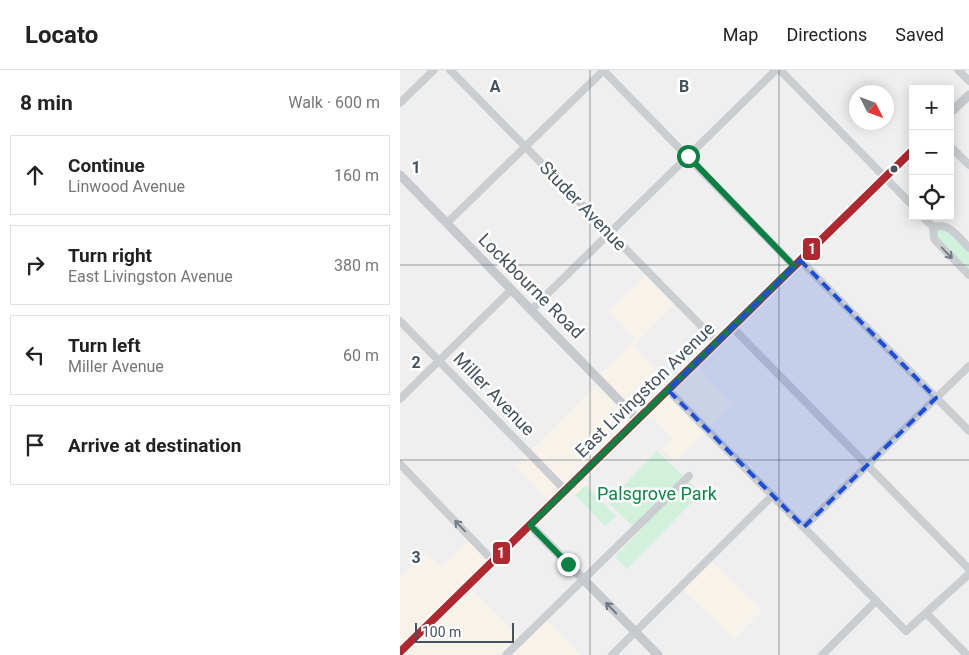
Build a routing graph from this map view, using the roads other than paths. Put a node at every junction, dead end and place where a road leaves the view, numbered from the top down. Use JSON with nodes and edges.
{"nodes":[{"id":1,"x":434,"y":70,"type":"edge"},
{"id":2,"x":450,"y":70,"type":"edge"},
{"id":3,"x":603,"y":70,"type":"edge"},
{"id":4,"x":776,"y":70,"type":"edge"},
{"id":5,"x":780,"y":70,"type":"edge"},
{"id":6,"x":958,"y":70,"type":"edge"},
{"id":7,"x":969,"y":81,"type":"edge"},
{"id":8,"x":969,"y":95,"type":"edge"},
{"id":9,"x":400,"y":104,"type":"edge"},
{"id":10,"x":954,"y":109,"type":"edge"},
{"id":11,"x":525,"y":147,"type":"junction"},
{"id":12,"x":954,"y":150,"type":"edge"},
{"id":13,"x":909,"y":154,"type":"edge"},
{"id":14,"x":688,"y":156,"type":"junction"},
{"id":15,"x":969,"y":165,"type":"edge"},
{"id":16,"x":400,"y":175,"type":"edge"},
{"id":17,"x":885,"y":178,"type":"junction"},
{"id":18,"x":909,"y":202,"type":"edge"},
{"id":19,"x":926,"y":220,"type":"edge"},
{"id":20,"x":447,"y":223,"type":"junction"},
{"id":21,"x":933,"y":227,"type":"junction"},
{"id":22,"x":610,"y":233,"type":"junction"},
{"id":23,"x":969,"y":248,"type":"edge"},
{"id":24,"x":797,"y":263,"type":"junction"},
{"id":25,"x":969,"y":275,"type":"edge"},
{"id":26,"x":511,"y":290,"type":"junction"},
{"id":27,"x":531,"y":310,"type":"junction"},
{"id":28,"x":400,"y":321,"type":"edge"},
{"id":29,"x":732,"y":328,"type":"junction"},
{"id":30,"x":717,"y":342,"type":"junction"},
{"id":31,"x":439,"y":361,"type":"junction"},
{"id":32,"x":969,"y":366,"type":"edge"},
{"id":33,"x":668,"y":390,"type":"junction"},
{"id":34,"x":936,"y":398,"type":"junction"},
{"id":35,"x":400,"y":399,"type":"edge"},
{"id":36,"x":638,"y":420,"type":"junction"},
{"id":37,"x":969,"y":431,"type":"edge"},
{"id":38,"x":400,"y":464,"type":"edge"},
{"id":39,"x":868,"y":465,"type":"junction"},
{"id":40,"x":689,"y":476,"type":"dead end"},
{"id":41,"x":565,"y":490,"type":"junction"},
{"id":42,"x":773,"y":495,"type":"junction"},
{"id":43,"x":530,"y":525,"type":"junction"},
{"id":44,"x":804,"y":527,"type":"junction"},
{"id":45,"x":493,"y":561,"type":"junction"},
{"id":46,"x":969,"y":568,"type":"edge"},
{"id":47,"x":969,"y":574,"type":"edge"},
{"id":48,"x":584,"y":579,"type":"junction"},
{"id":49,"x":876,"y":601,"type":"junction"},
{"id":50,"x":926,"y":613,"type":"junction"},
{"id":51,"x":635,"y":632,"type":"junction"},
{"id":52,"x":402,"y":651,"type":"edge"},
{"id":53,"x":506,"y":655,"type":"edge"},
{"id":54,"x":612,"y":655,"type":"edge"},
{"id":55,"x":658,"y":655,"type":"edge"},
{"id":56,"x":822,"y":655,"type":"edge"},
{"id":57,"x":967,"y":655,"type":"edge"}],
"edges":[{"from":1,"to":9,"type":"street"},
{"from":2,"to":11,"type":"street","name":"Studer Avenue"},
{"from":3,"to":11,"type":"street"},
{"from":3,"to":14,"type":"street"},
{"from":4,"to":14,"type":"street"},
{"from":5,"to":17,"type":"street"},
{"from":6,"to":7,"type":"street"},
{"from":8,"to":10,"type":"main road"},
{"from":11,"to":20,"type":"street"},
{"from":11,"to":22,"type":"street","name":"Studer Avenue"},
{"from":12,"to":15,"type":"street"},
{"from":13,"to":17,"type":"main road","name":"East Livingston Avenue"},
{"from":14,"to":22,"type":"street"},
{"from":14,"to":24,"type":"street"},
{"from":16,"to":20,"type":"main road","name":"Lockbourne Road"},
{"from":17,"to":18,"type":"street"},
{"from":17,"to":24,"type":"main road","name":"East Livingston Avenue"},
{"from":19,"to":21,"type":"street"},
{"from":20,"to":26,"type":"main road","name":"Lockbourne Road"},
{"from":21,"to":23,"type":"street"},
{"from":21,"to":25,"type":"street","one_way":true},
{"from":22,"to":27,"type":"street"},
{"from":22,"to":30,"type":"street","name":"Studer Avenue"},
{"from":24,"to":29,"type":"main road","name":"East Livingston Avenue"},
{"from":24,"to":34,"type":"street"},
{"from":26,"to":27,"type":"main road","name":"Lockbourne Road"},
{"from":26,"to":31,"type":"street"},
{"from":27,"to":36,"type":"main road","name":"Lockbourne Road"},
{"from":28,"to":31,"type":"street","name":"Miller Avenue"},
{"from":29,"to":30,"type":"main road","name":"East Livingston Avenue"},
{"from":29,"to":39,"type":"street"},
{"from":30,"to":33,"type":"main road","name":"East Livingston Avenue"},
{"from":31,"to":35,"type":"street"},
{"from":31,"to":41,"type":"street","name":"Miller Avenue"},
{"from":32,"to":34,"type":"street"},
{"from":33,"to":36,"type":"main road","name":"East Livingston Avenue"},
{"from":33,"to":42,"type":"street"},
{"from":34,"to":37,"type":"street"},
{"from":34,"to":39,"type":"street"},
{"from":36,"to":41,"type":"main road","name":"East Livingston Avenue"},
{"from":45,"to":38,"type":"street","one_way":true},
{"from":39,"to":44,"type":"street"},
{"from":39,"to":46,"type":"street"},
{"from":40,"to":48,"type":"street"},
{"from":41,"to":43,"type":"main road","name":"East Livingston Avenue"},
{"from":42,"to":44,"type":"street"},
{"from":42,"to":51,"type":"street"},
{"from":43,"to":45,"type":"main road","name":"East Livingston Avenue"},
{"from":43,"to":48,"type":"main road"},
{"from":44,"to":49,"type":"street"},
{"from":45,"to":52,"type":"main road","name":"East Livingston Avenue"},
{"from":47,"to":50,"type":"street"},
{"from":51,"to":48,"type":"main road","one_way":true},
{"from":48,"to":53,"type":"street"},
{"from":49,"to":50,"type":"street"},
{"from":49,"to":56,"type":"street"},
{"from":50,"to":57,"type":"street"},
{"from":51,"to":54,"type":"street"},
{"from":51,"to":55,"type":"main road"}]}
